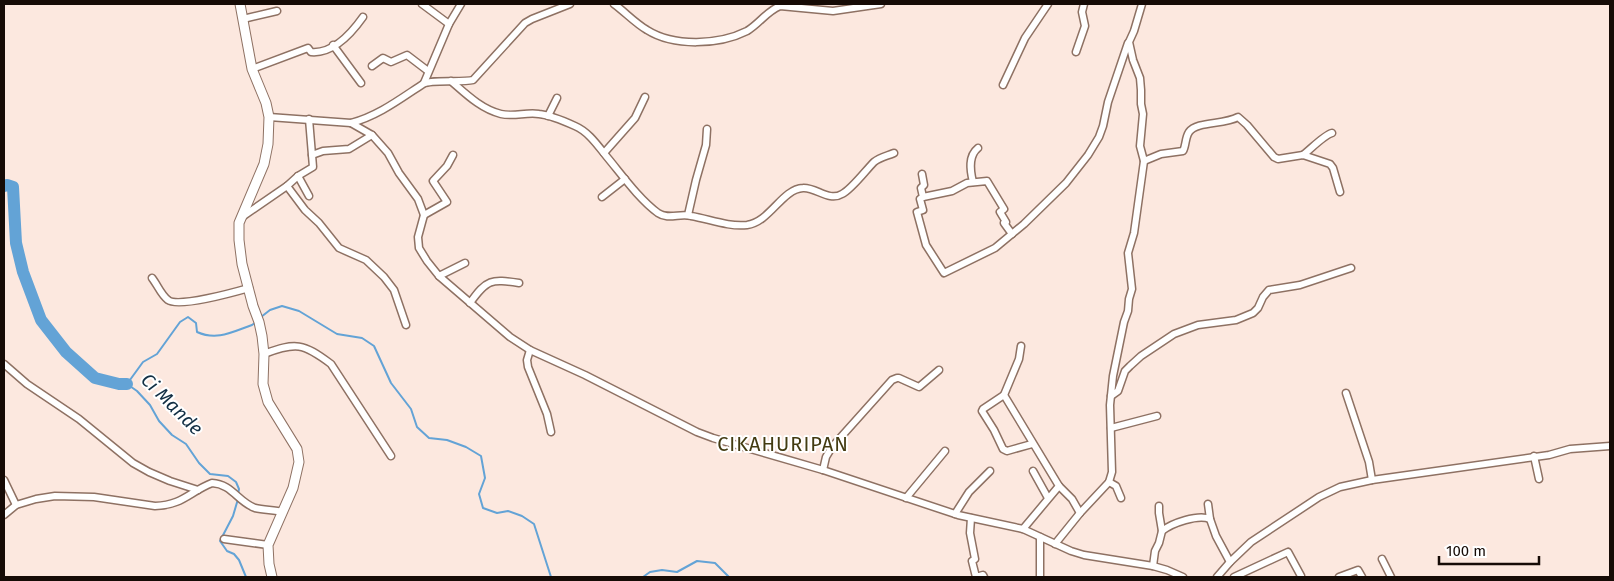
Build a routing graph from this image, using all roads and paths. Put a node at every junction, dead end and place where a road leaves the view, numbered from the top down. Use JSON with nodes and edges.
{"nodes":[{"id":1,"x":240,"y":4,"type":"edge"},
{"id":2,"x":422,"y":4,"type":"edge"},
{"id":3,"x":461,"y":4,"type":"edge"},
{"id":4,"x":570,"y":4,"type":"edge"},
{"id":5,"x":614,"y":4,"type":"edge"},
{"id":6,"x":881,"y":4,"type":"edge"},
{"id":7,"x":1048,"y":4,"type":"edge"},
{"id":8,"x":1084,"y":4,"type":"edge"},
{"id":9,"x":1142,"y":4,"type":"edge"},
{"id":10,"x":278,"y":11,"type":"dead end"},
{"id":11,"x":364,"y":17,"type":"dead end"},
{"id":12,"x":243,"y":20,"type":"junction"},
{"id":13,"x":450,"y":24,"type":"junction"},
{"id":14,"x":1129,"y":42,"type":"junction"},
{"id":15,"x":334,"y":45,"type":"junction"},
{"id":16,"x":1076,"y":52,"type":"dead end"},
{"id":17,"x":372,"y":66,"type":"dead end"},
{"id":18,"x":252,"y":69,"type":"junction"},
{"id":19,"x":428,"y":71,"type":"junction"},
{"id":20,"x":451,"y":81,"type":"junction"},
{"id":21,"x":361,"y":83,"type":"dead end"},
{"id":22,"x":424,"y":83,"type":"junction"},
{"id":23,"x":1003,"y":85,"type":"dead end"},
{"id":24,"x":645,"y":97,"type":"dead end"},
{"id":25,"x":557,"y":98,"type":"dead end"},
{"id":26,"x":548,"y":116,"type":"junction"},
{"id":27,"x":269,"y":117,"type":"junction"},
{"id":28,"x":308,"y":119,"type":"junction"},
{"id":29,"x":351,"y":123,"type":"junction"},
{"id":30,"x":707,"y":129,"type":"dead end"},
{"id":31,"x":1332,"y":133,"type":"dead end"},
{"id":32,"x":372,"y":135,"type":"junction"},
{"id":33,"x":978,"y":148,"type":"dead end"},
{"id":34,"x":894,"y":152,"type":"dead end"},
{"id":35,"x":604,"y":153,"type":"junction"},
{"id":36,"x":312,"y":155,"type":"junction"},
{"id":37,"x":453,"y":155,"type":"dead end"},
{"id":38,"x":1304,"y":155,"type":"junction"},
{"id":39,"x":1144,"y":161,"type":"junction"},
{"id":40,"x":922,"y":174,"type":"dead end"},
{"id":41,"x":298,"y":176,"type":"junction"},
{"id":42,"x":625,"y":180,"type":"junction"},
{"id":43,"x":973,"y":182,"type":"junction"},
{"id":44,"x":287,"y":186,"type":"junction"},
{"id":45,"x":1340,"y":192,"type":"dead end"},
{"id":46,"x":309,"y":196,"type":"dead end"},
{"id":47,"x":602,"y":197,"type":"dead end"},
{"id":48,"x":923,"y":197,"type":"junction"},
{"id":49,"x":424,"y":215,"type":"junction"},
{"id":50,"x":688,"y":215,"type":"junction"},
{"id":51,"x":242,"y":217,"type":"junction"},
{"id":52,"x":1012,"y":234,"type":"junction"},
{"id":53,"x":465,"y":263,"type":"dead end"},
{"id":54,"x":1351,"y":268,"type":"dead end"},
{"id":55,"x":439,"y":276,"type":"junction"},
{"id":56,"x":152,"y":278,"type":"dead end"},
{"id":57,"x":519,"y":283,"type":"dead end"},
{"id":58,"x":249,"y":288,"type":"junction"},
{"id":59,"x":470,"y":303,"type":"junction"},
{"id":60,"x":406,"y":325,"type":"dead end"},
{"id":61,"x":1021,"y":346,"type":"dead end"},
{"id":62,"x":530,"y":350,"type":"junction"},
{"id":63,"x":264,"y":354,"type":"junction"},
{"id":64,"x":4,"y":364,"type":"edge"},
{"id":65,"x":939,"y":370,"type":"dead end"},
{"id":66,"x":1346,"y":393,"type":"dead end"},
{"id":67,"x":1004,"y":395,"type":"junction"},
{"id":68,"x":1111,"y":396,"type":"junction"},
{"id":69,"x":1157,"y":416,"type":"dead end"},
{"id":70,"x":1111,"y":428,"type":"junction"},
{"id":71,"x":551,"y":432,"type":"dead end"},
{"id":72,"x":1032,"y":444,"type":"junction"},
{"id":73,"x":1610,"y":446,"type":"edge"},
{"id":74,"x":945,"y":451,"type":"dead end"},
{"id":75,"x":391,"y":456,"type":"dead end"},
{"id":76,"x":1534,"y":456,"type":"junction"},
{"id":77,"x":823,"y":470,"type":"junction"},
{"id":78,"x":990,"y":471,"type":"dead end"},
{"id":79,"x":1033,"y":471,"type":"dead end"},
{"id":80,"x":1539,"y":479,"type":"dead end"},
{"id":81,"x":4,"y":480,"type":"edge"},
{"id":82,"x":1372,"y":480,"type":"junction"},
{"id":83,"x":1109,"y":482,"type":"junction"},
{"id":84,"x":1059,"y":486,"type":"junction"},
{"id":85,"x":198,"y":490,"type":"junction"},
{"id":86,"x":906,"y":498,"type":"junction"},
{"id":87,"x":1048,"y":498,"type":"junction"},
{"id":88,"x":1121,"y":498,"type":"dead end"},
{"id":89,"x":1208,"y":504,"type":"dead end"},
{"id":90,"x":16,"y":505,"type":"junction"},
{"id":91,"x":1159,"y":506,"type":"dead end"},
{"id":92,"x":283,"y":512,"type":"junction"},
{"id":93,"x":1080,"y":513,"type":"junction"},
{"id":94,"x":955,"y":514,"type":"junction"},
{"id":95,"x":4,"y":515,"type":"edge"},
{"id":96,"x":971,"y":518,"type":"junction"},
{"id":97,"x":1210,"y":519,"type":"junction"},
{"id":98,"x":1023,"y":529,"type":"junction"},
{"id":99,"x":1162,"y":531,"type":"junction"},
{"id":100,"x":1040,"y":537,"type":"junction"},
{"id":101,"x":224,"y":539,"type":"dead end"},
{"id":102,"x":1055,"y":544,"type":"junction"},
{"id":103,"x":268,"y":545,"type":"junction"},
{"id":104,"x":1382,"y":559,"type":"dead end"},
{"id":105,"x":1230,"y":562,"type":"junction"},
{"id":106,"x":1153,"y":566,"type":"junction"},
{"id":107,"x":272,"y":577,"type":"edge"},
{"id":108,"x":984,"y":577,"type":"edge"},
{"id":109,"x":1040,"y":577,"type":"edge"},
{"id":110,"x":1183,"y":577,"type":"edge"},
{"id":111,"x":1217,"y":577,"type":"edge"},
{"id":112,"x":1234,"y":577,"type":"edge"},
{"id":113,"x":1301,"y":577,"type":"edge"},
{"id":114,"x":1339,"y":577,"type":"edge"},
{"id":115,"x":1362,"y":577,"type":"edge"},
{"id":116,"x":1391,"y":577,"type":"edge"}],
"edges":[{"from":1,"to":12,"type":"main road"},
{"from":2,"to":13,"type":"street"},
{"from":3,"to":13,"type":"street"},
{"from":4,"to":20,"type":"street"},
{"from":5,"to":6,"type":"street"},
{"from":7,"to":23,"type":"street"},
{"from":8,"to":16,"type":"street"},
{"from":9,"to":14,"type":"street"},
{"from":10,"to":12,"type":"street"},
{"from":11,"to":15,"type":"street"},
{"from":12,"to":18,"type":"main road"},
{"from":13,"to":19,"type":"street"},
{"from":14,"to":39,"type":"street"},
{"from":14,"to":52,"type":"street"},
{"from":15,"to":18,"type":"street"},
{"from":15,"to":21,"type":"street"},
{"from":17,"to":19,"type":"street"},
{"from":18,"to":27,"type":"main road"},
{"from":19,"to":22,"type":"street"},
{"from":20,"to":22,"type":"street"},
{"from":20,"to":26,"type":"street"},
{"from":22,"to":29,"type":"street"},
{"from":24,"to":35,"type":"street"},
{"from":25,"to":26,"type":"street"},
{"from":26,"to":35,"type":"street"},
{"from":27,"to":28,"type":"street"},
{"from":27,"to":51,"type":"main road"},
{"from":28,"to":29,"type":"street"},
{"from":28,"to":36,"type":"street"},
{"from":29,"to":32,"type":"street"},
{"from":30,"to":50,"type":"street"},
{"from":31,"to":38,"type":"street"},
{"from":32,"to":36,"type":"street"},
{"from":32,"to":49,"type":"street"},
{"from":33,"to":43,"type":"street"},
{"from":34,"to":50,"type":"street"},
{"from":35,"to":42,"type":"street"},
{"from":36,"to":41,"type":"street"},
{"from":37,"to":49,"type":"street"},
{"from":38,"to":39,"type":"street"},
{"from":38,"to":45,"type":"street"},
{"from":39,"to":68,"type":"street"},
{"from":40,"to":48,"type":"street"},
{"from":41,"to":44,"type":"street"},
{"from":41,"to":46,"type":"street"},
{"from":42,"to":47,"type":"street"},
{"from":42,"to":50,"type":"street"},
{"from":43,"to":48,"type":"street"},
{"from":43,"to":52,"type":"street"},
{"from":44,"to":51,"type":"street"},
{"from":44,"to":60,"type":"street"},
{"from":48,"to":52,"type":"street"},
{"from":49,"to":55,"type":"street"},
{"from":51,"to":58,"type":"main road"},
{"from":53,"to":55,"type":"street"},
{"from":54,"to":68,"type":"street"},
{"from":55,"to":59,"type":"street"},
{"from":56,"to":58,"type":"street"},
{"from":57,"to":59,"type":"street"},
{"from":58,"to":63,"type":"main road"},
{"from":59,"to":62,"type":"street"},
{"from":61,"to":67,"type":"street"},
{"from":62,"to":71,"type":"street"},
{"from":62,"to":77,"type":"street"},
{"from":63,"to":75,"type":"street"},
{"from":63,"to":92,"type":"main road"},
{"from":64,"to":85,"type":"street"},
{"from":65,"to":77,"type":"street"},
{"from":66,"to":82,"type":"street"},
{"from":67,"to":72,"type":"street"},
{"from":67,"to":72,"type":"street"},
{"from":68,"to":70,"type":"street"},
{"from":69,"to":70,"type":"street"},
{"from":70,"to":83,"type":"street"},
{"from":72,"to":84,"type":"street"},
{"from":73,"to":76,"type":"street"},
{"from":74,"to":86,"type":"street"},
{"from":76,"to":80,"type":"street"},
{"from":76,"to":82,"type":"street"},
{"from":77,"to":86,"type":"street"},
{"from":78,"to":94,"type":"street"},
{"from":79,"to":87,"type":"street"},
{"from":81,"to":90,"type":"street"},
{"from":82,"to":105,"type":"street"},
{"from":83,"to":88,"type":"street"},
{"from":83,"to":93,"type":"street"},
{"from":84,"to":87,"type":"street"},
{"from":84,"to":93,"type":"street"},
{"from":85,"to":90,"type":"street"},
{"from":85,"to":92,"type":"street"},
{"from":86,"to":94,"type":"street"},
{"from":87,"to":98,"type":"street"},
{"from":89,"to":97,"type":"street"},
{"from":90,"to":95,"type":"street"},
{"from":91,"to":99,"type":"street"},
{"from":92,"to":103,"type":"main road"},
{"from":93,"to":102,"type":"street"},
{"from":94,"to":96,"type":"street"},
{"from":96,"to":98,"type":"street"},
{"from":96,"to":108,"type":"street"},
{"from":97,"to":99,"type":"street"},
{"from":97,"to":105,"type":"street"},
{"from":98,"to":100,"type":"street"},
{"from":99,"to":106,"type":"street"},
{"from":100,"to":102,"type":"street"},
{"from":100,"to":109,"type":"street"},
{"from":101,"to":103,"type":"street"},
{"from":102,"to":106,"type":"street"},
{"from":103,"to":107,"type":"main road"},
{"from":104,"to":116,"type":"street"},
{"from":105,"to":111,"type":"street"},
{"from":106,"to":110,"type":"street"},
{"from":112,"to":113,"type":"street"},
{"from":114,"to":115,"type":"street"}]}
